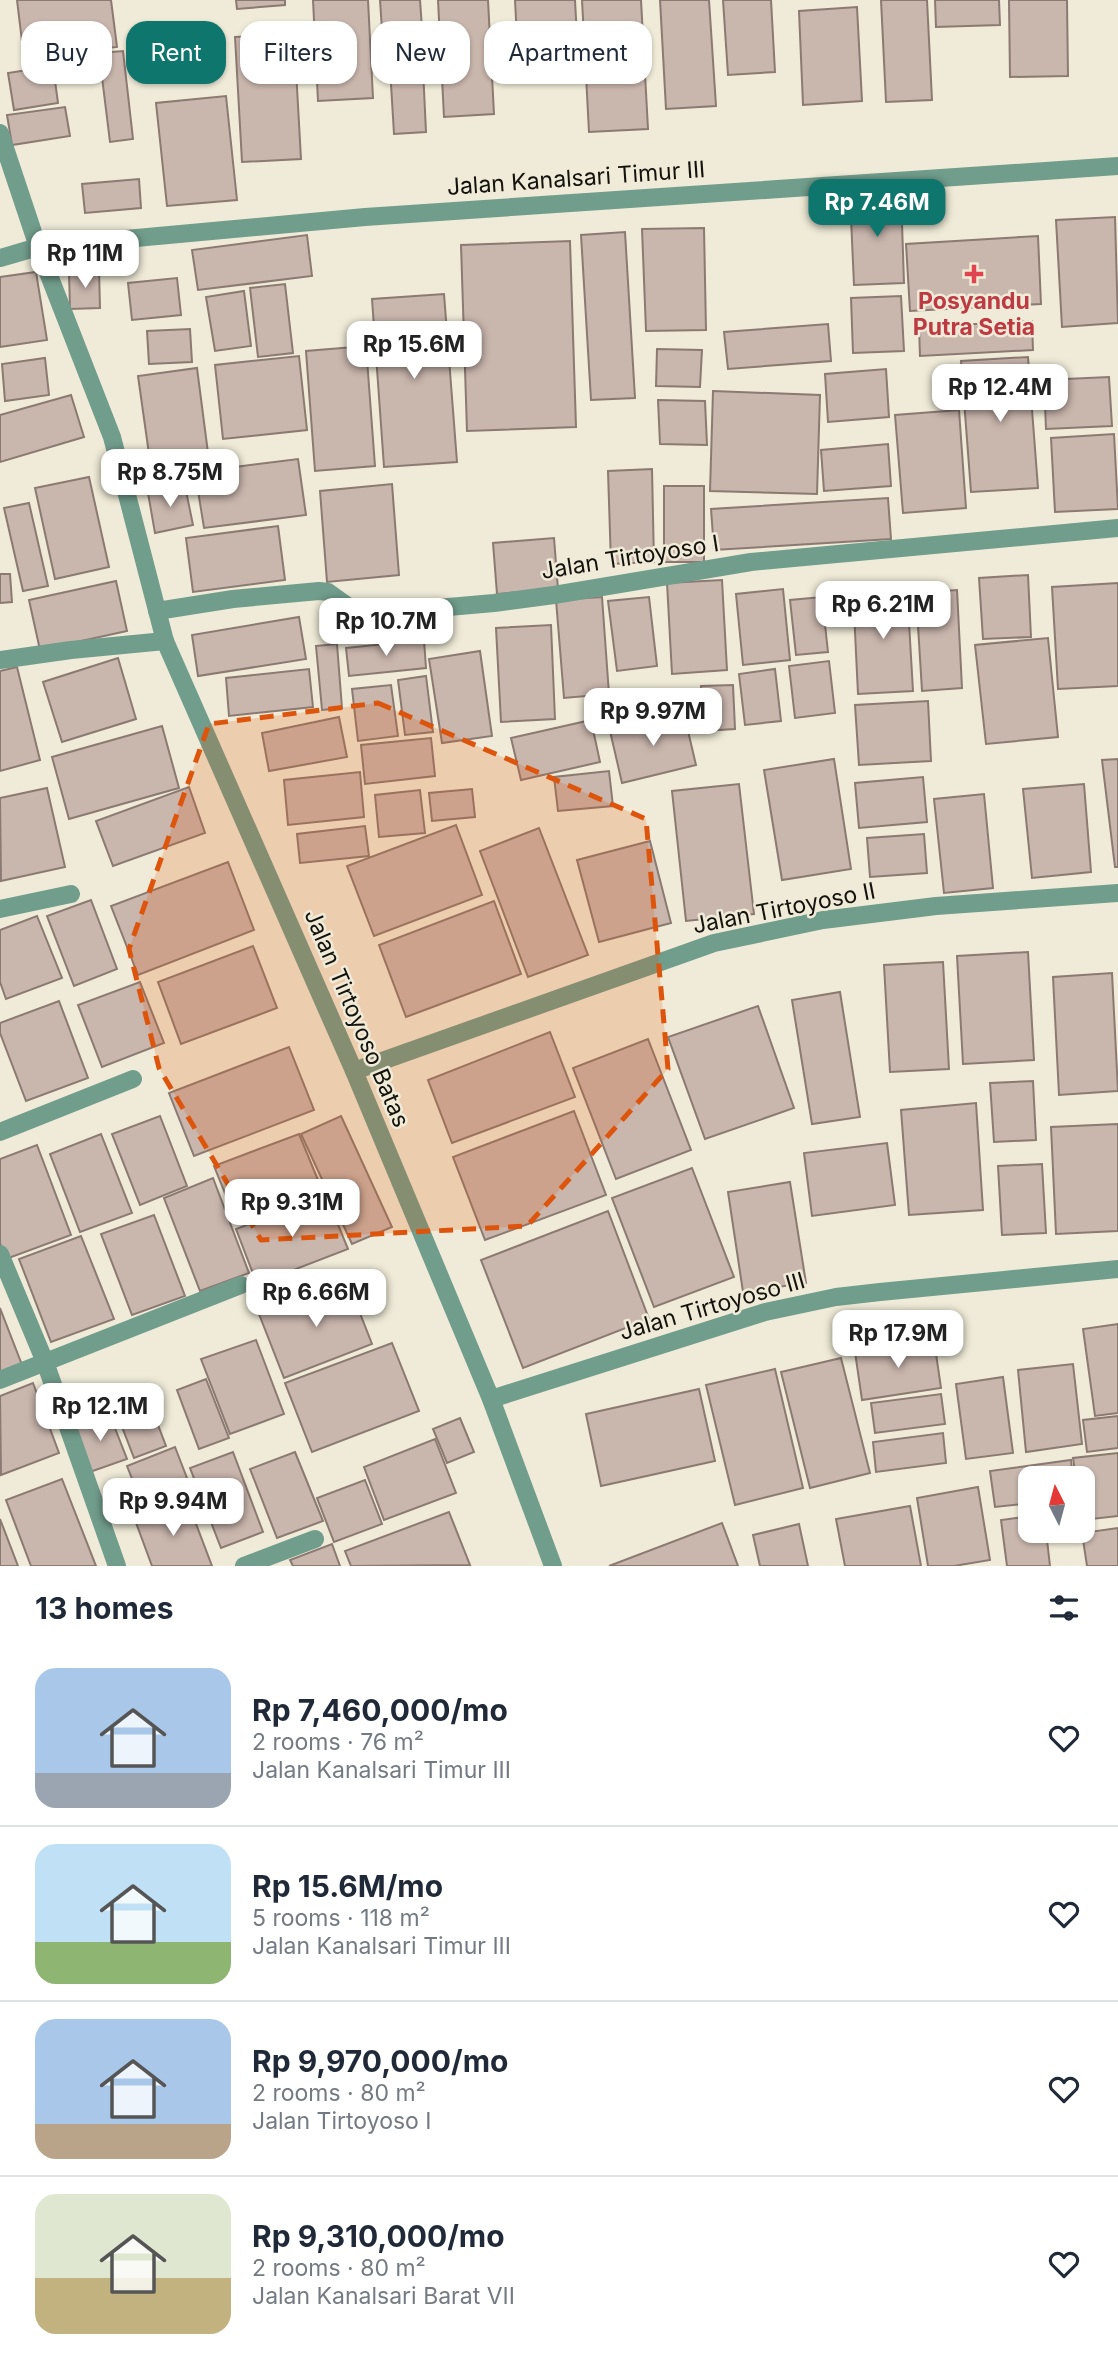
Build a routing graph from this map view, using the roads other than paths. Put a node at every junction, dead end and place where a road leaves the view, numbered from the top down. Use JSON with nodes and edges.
{"nodes":[{"id":1,"x":0,"y":133,"type":"edge"},
{"id":2,"x":1118,"y":166,"type":"edge"},
{"id":3,"x":38,"y":247,"type":"junction"},
{"id":4,"x":0,"y":258,"type":"edge"},
{"id":5,"x":1118,"y":528,"type":"edge"},
{"id":6,"x":157,"y":611,"type":"junction"},
{"id":7,"x":165,"y":641,"type":"junction"},
{"id":8,"x":0,"y":660,"type":"edge"},
{"id":9,"x":1118,"y":893,"type":"edge"},
{"id":10,"x":71,"y":894,"type":"dead end"},
{"id":11,"x":0,"y":909,"type":"edge"},
{"id":12,"x":354,"y":1071,"type":"junction"},
{"id":13,"x":134,"y":1079,"type":"dead end"},
{"id":14,"x":0,"y":1132,"type":"edge"},
{"id":15,"x":0,"y":1254,"type":"edge"},
{"id":16,"x":1118,"y":1269,"type":"edge"},
{"id":17,"x":241,"y":1285,"type":"dead end"},
{"id":18,"x":45,"y":1362,"type":"junction"},
{"id":19,"x":0,"y":1380,"type":"edge"},
{"id":20,"x":491,"y":1399,"type":"junction"},
{"id":21,"x":315,"y":1539,"type":"dead end"},
{"id":22,"x":117,"y":1566,"type":"edge"},
{"id":23,"x":244,"y":1566,"type":"edge"},
{"id":24,"x":553,"y":1566,"type":"edge"}],
"edges":[{"from":1,"to":3,"type":"street","name":"Jalan Tirtoyoso Batas"},
{"from":2,"to":3,"type":"street","name":"Jalan Kanalsari Timur III"},
{"from":3,"to":4,"type":"street","name":"Jalan Kanalsari Timur III"},
{"from":3,"to":6,"type":"street","name":"Jalan Tirtoyoso Batas"},
{"from":5,"to":6,"type":"street","name":"Jalan Tirtoyoso I"},
{"from":6,"to":7,"type":"street","name":"Jalan Tirtoyoso Batas"},
{"from":7,"to":8,"type":"street"},
{"from":7,"to":12,"type":"street","name":"Jalan Tirtoyoso Batas"},
{"from":9,"to":12,"type":"street","name":"Jalan Tirtoyoso II"},
{"from":10,"to":11,"type":"street"},
{"from":12,"to":20,"type":"street","name":"Jalan Tirtoyoso Batas"},
{"from":13,"to":14,"type":"street"},
{"from":15,"to":18,"type":"street"},
{"from":16,"to":20,"type":"street","name":"Jalan Tirtoyoso III"},
{"from":17,"to":18,"type":"street"},
{"from":18,"to":19,"type":"street"},
{"from":18,"to":22,"type":"street"},
{"from":20,"to":24,"type":"street","name":"Jalan Tirtoyoso Batas"},
{"from":21,"to":23,"type":"street"}]}
